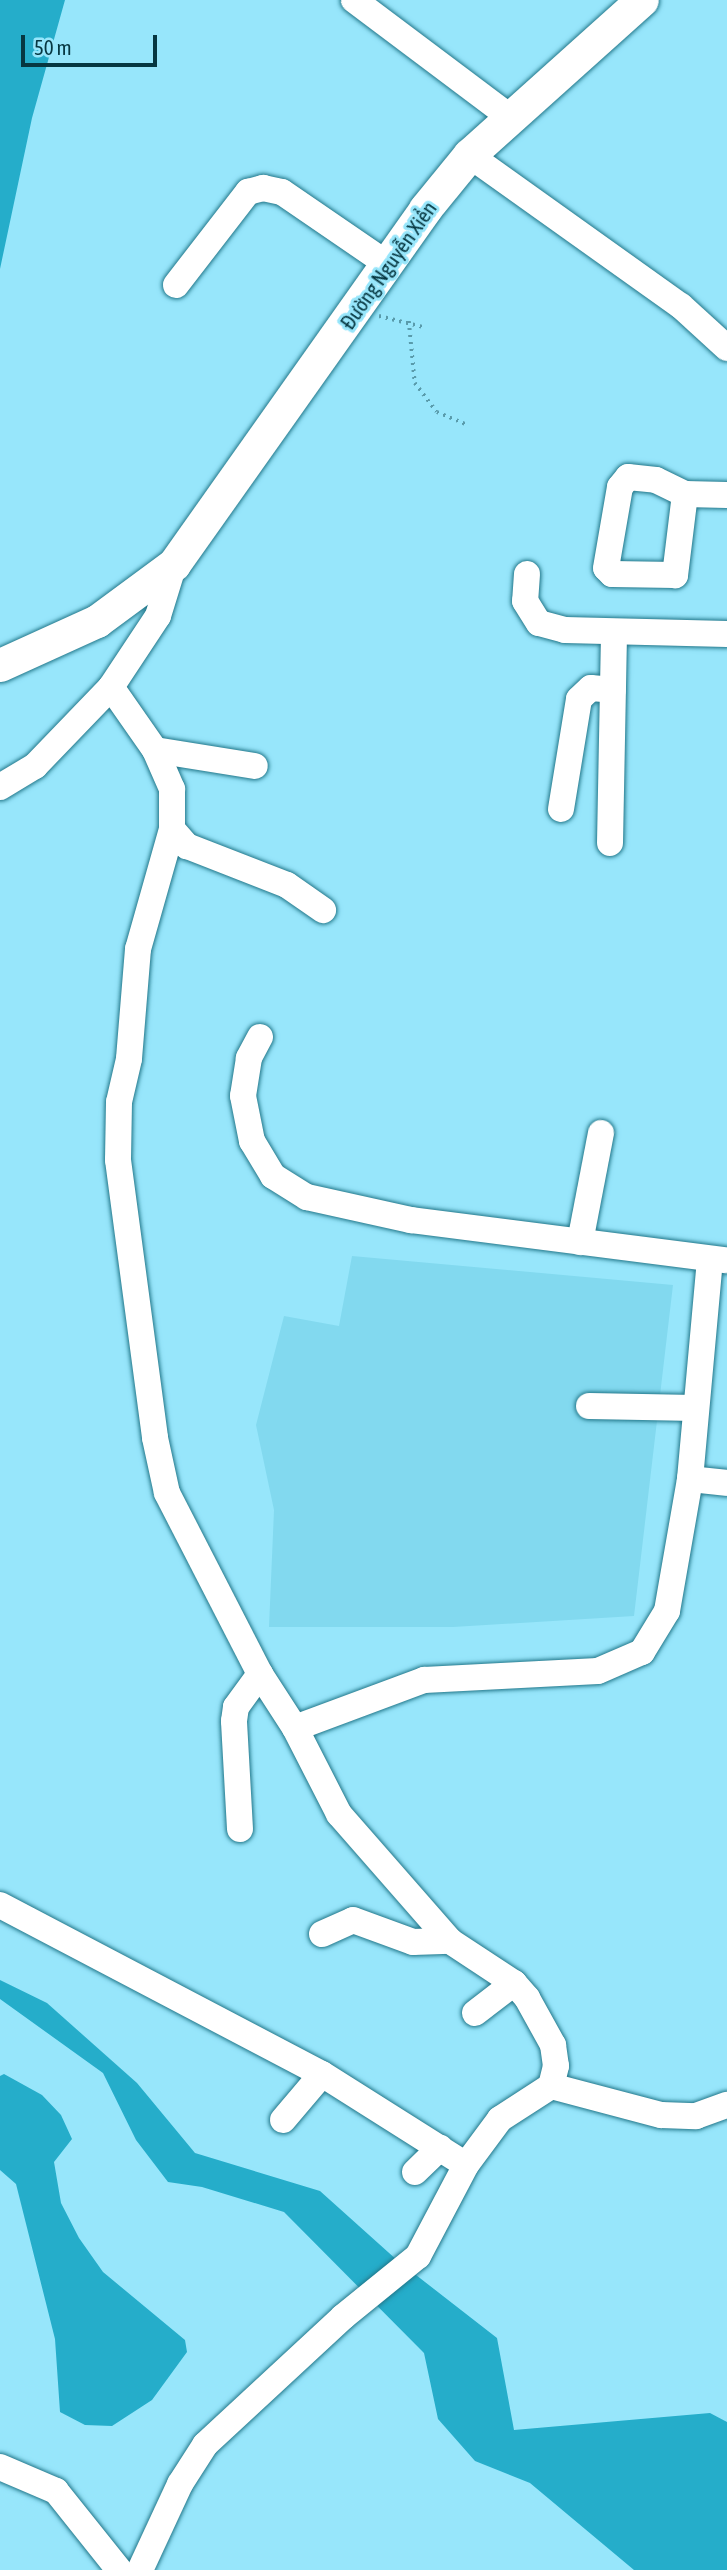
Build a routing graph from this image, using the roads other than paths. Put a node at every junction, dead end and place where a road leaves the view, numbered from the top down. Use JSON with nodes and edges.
{"nodes":[{"id":1,"x":354,"y":0,"type":"edge"},
{"id":2,"x":642,"y":0,"type":"edge"},
{"id":3,"x":510,"y":117,"type":"junction"},
{"id":4,"x":469,"y":155,"type":"junction"},
{"id":5,"x":387,"y":264,"type":"junction"},
{"id":6,"x":176,"y":285,"type":"dead end"},
{"id":7,"x":727,"y":348,"type":"edge"},
{"id":8,"x":685,"y":494,"type":"dead end"},
{"id":9,"x":727,"y":495,"type":"edge"},
{"id":10,"x":174,"y":564,"type":"junction"},
{"id":11,"x":527,"y":574,"type":"dead end"},
{"id":12,"x":614,"y":632,"type":"junction"},
{"id":13,"x":727,"y":634,"type":"edge"},
{"id":14,"x":0,"y":665,"type":"edge"},
{"id":15,"x":111,"y":687,"type":"junction"},
{"id":16,"x":613,"y":690,"type":"junction"},
{"id":17,"x":155,"y":750,"type":"junction"},
{"id":18,"x":255,"y":766,"type":"dead end"},
{"id":19,"x":0,"y":787,"type":"edge"},
{"id":20,"x":561,"y":809,"type":"dead end"},
{"id":21,"x":172,"y":829,"type":"junction"},
{"id":22,"x":610,"y":843,"type":"dead end"},
{"id":23,"x":323,"y":910,"type":"dead end"},
{"id":24,"x":260,"y":1037,"type":"dead end"},
{"id":25,"x":601,"y":1133,"type":"dead end"},
{"id":26,"x":580,"y":1242,"type":"junction"},
{"id":27,"x":719,"y":1260,"type":"edge"},
{"id":28,"x":589,"y":1405,"type":"dead end"},
{"id":29,"x":696,"y":1408,"type":"junction"},
{"id":30,"x":690,"y":1479,"type":"junction"},
{"id":31,"x":727,"y":1483,"type":"edge"},
{"id":32,"x":260,"y":1674,"type":"junction"},
{"id":33,"x":295,"y":1728,"type":"junction"},
{"id":34,"x":240,"y":1829,"type":"dead end"},
{"id":35,"x":0,"y":1905,"type":"edge"},
{"id":36,"x":322,"y":1934,"type":"dead end"},
{"id":37,"x":450,"y":1941,"type":"junction"},
{"id":38,"x":514,"y":1983,"type":"junction"},
{"id":39,"x":475,"y":2014,"type":"dead end"},
{"id":40,"x":322,"y":2074,"type":"junction"},
{"id":41,"x":551,"y":2086,"type":"junction"},
{"id":42,"x":727,"y":2105,"type":"edge"},
{"id":43,"x":284,"y":2120,"type":"dead end"},
{"id":44,"x":440,"y":2148,"type":"junction"},
{"id":45,"x":466,"y":2165,"type":"junction"},
{"id":46,"x":415,"y":2172,"type":"dead end"},
{"id":47,"x":0,"y":2467,"type":"edge"},
{"id":48,"x":119,"y":2570,"type":"edge"},
{"id":49,"x":140,"y":2570,"type":"edge"}],
"edges":[{"from":1,"to":3,"type":"street"},
{"from":2,"to":3,"type":"main road","name":"Đường Nguyễn Xiển"},
{"from":3,"to":4,"type":"main road","name":"Đường Nguyễn Xiển"},
{"from":4,"to":5,"type":"main road","name":"Đường Nguyễn Xiển"},
{"from":4,"to":7,"type":"street"},
{"from":5,"to":6,"type":"street"},
{"from":5,"to":10,"type":"main road","name":"Đường Nguyễn Xiển"},
{"from":8,"to":9,"type":"street"},
{"from":10,"to":14,"type":"main road","name":"Đường Nguyễn Xiển"},
{"from":10,"to":15,"type":"street","name":"Đường Nguyễn Xiển"},
{"from":11,"to":12,"type":"street"},
{"from":12,"to":13,"type":"street"},
{"from":12,"to":16,"type":"street"},
{"from":15,"to":17,"type":"street"},
{"from":15,"to":19,"type":"street","name":"Đường Nguyễn Xiển"},
{"from":16,"to":20,"type":"street"},
{"from":16,"to":22,"type":"street"},
{"from":17,"to":18,"type":"street"},
{"from":17,"to":21,"type":"street"},
{"from":21,"to":23,"type":"street"},
{"from":21,"to":32,"type":"street"},
{"from":24,"to":26,"type":"street"},
{"from":25,"to":26,"type":"street"},
{"from":26,"to":27,"type":"street"},
{"from":27,"to":29,"type":"street"},
{"from":28,"to":29,"type":"street"},
{"from":29,"to":30,"type":"street"},
{"from":30,"to":31,"type":"street"},
{"from":30,"to":33,"type":"street"},
{"from":32,"to":33,"type":"street"},
{"from":32,"to":34,"type":"street"},
{"from":33,"to":37,"type":"street"},
{"from":35,"to":40,"type":"street"},
{"from":36,"to":37,"type":"street"},
{"from":37,"to":38,"type":"street"},
{"from":38,"to":39,"type":"street"},
{"from":38,"to":41,"type":"street"},
{"from":40,"to":43,"type":"street"},
{"from":40,"to":44,"type":"street"},
{"from":41,"to":42,"type":"street"},
{"from":41,"to":45,"type":"street"},
{"from":44,"to":45,"type":"street"},
{"from":44,"to":46,"type":"street"},
{"from":45,"to":49,"type":"street"},
{"from":47,"to":48,"type":"street"}]}
